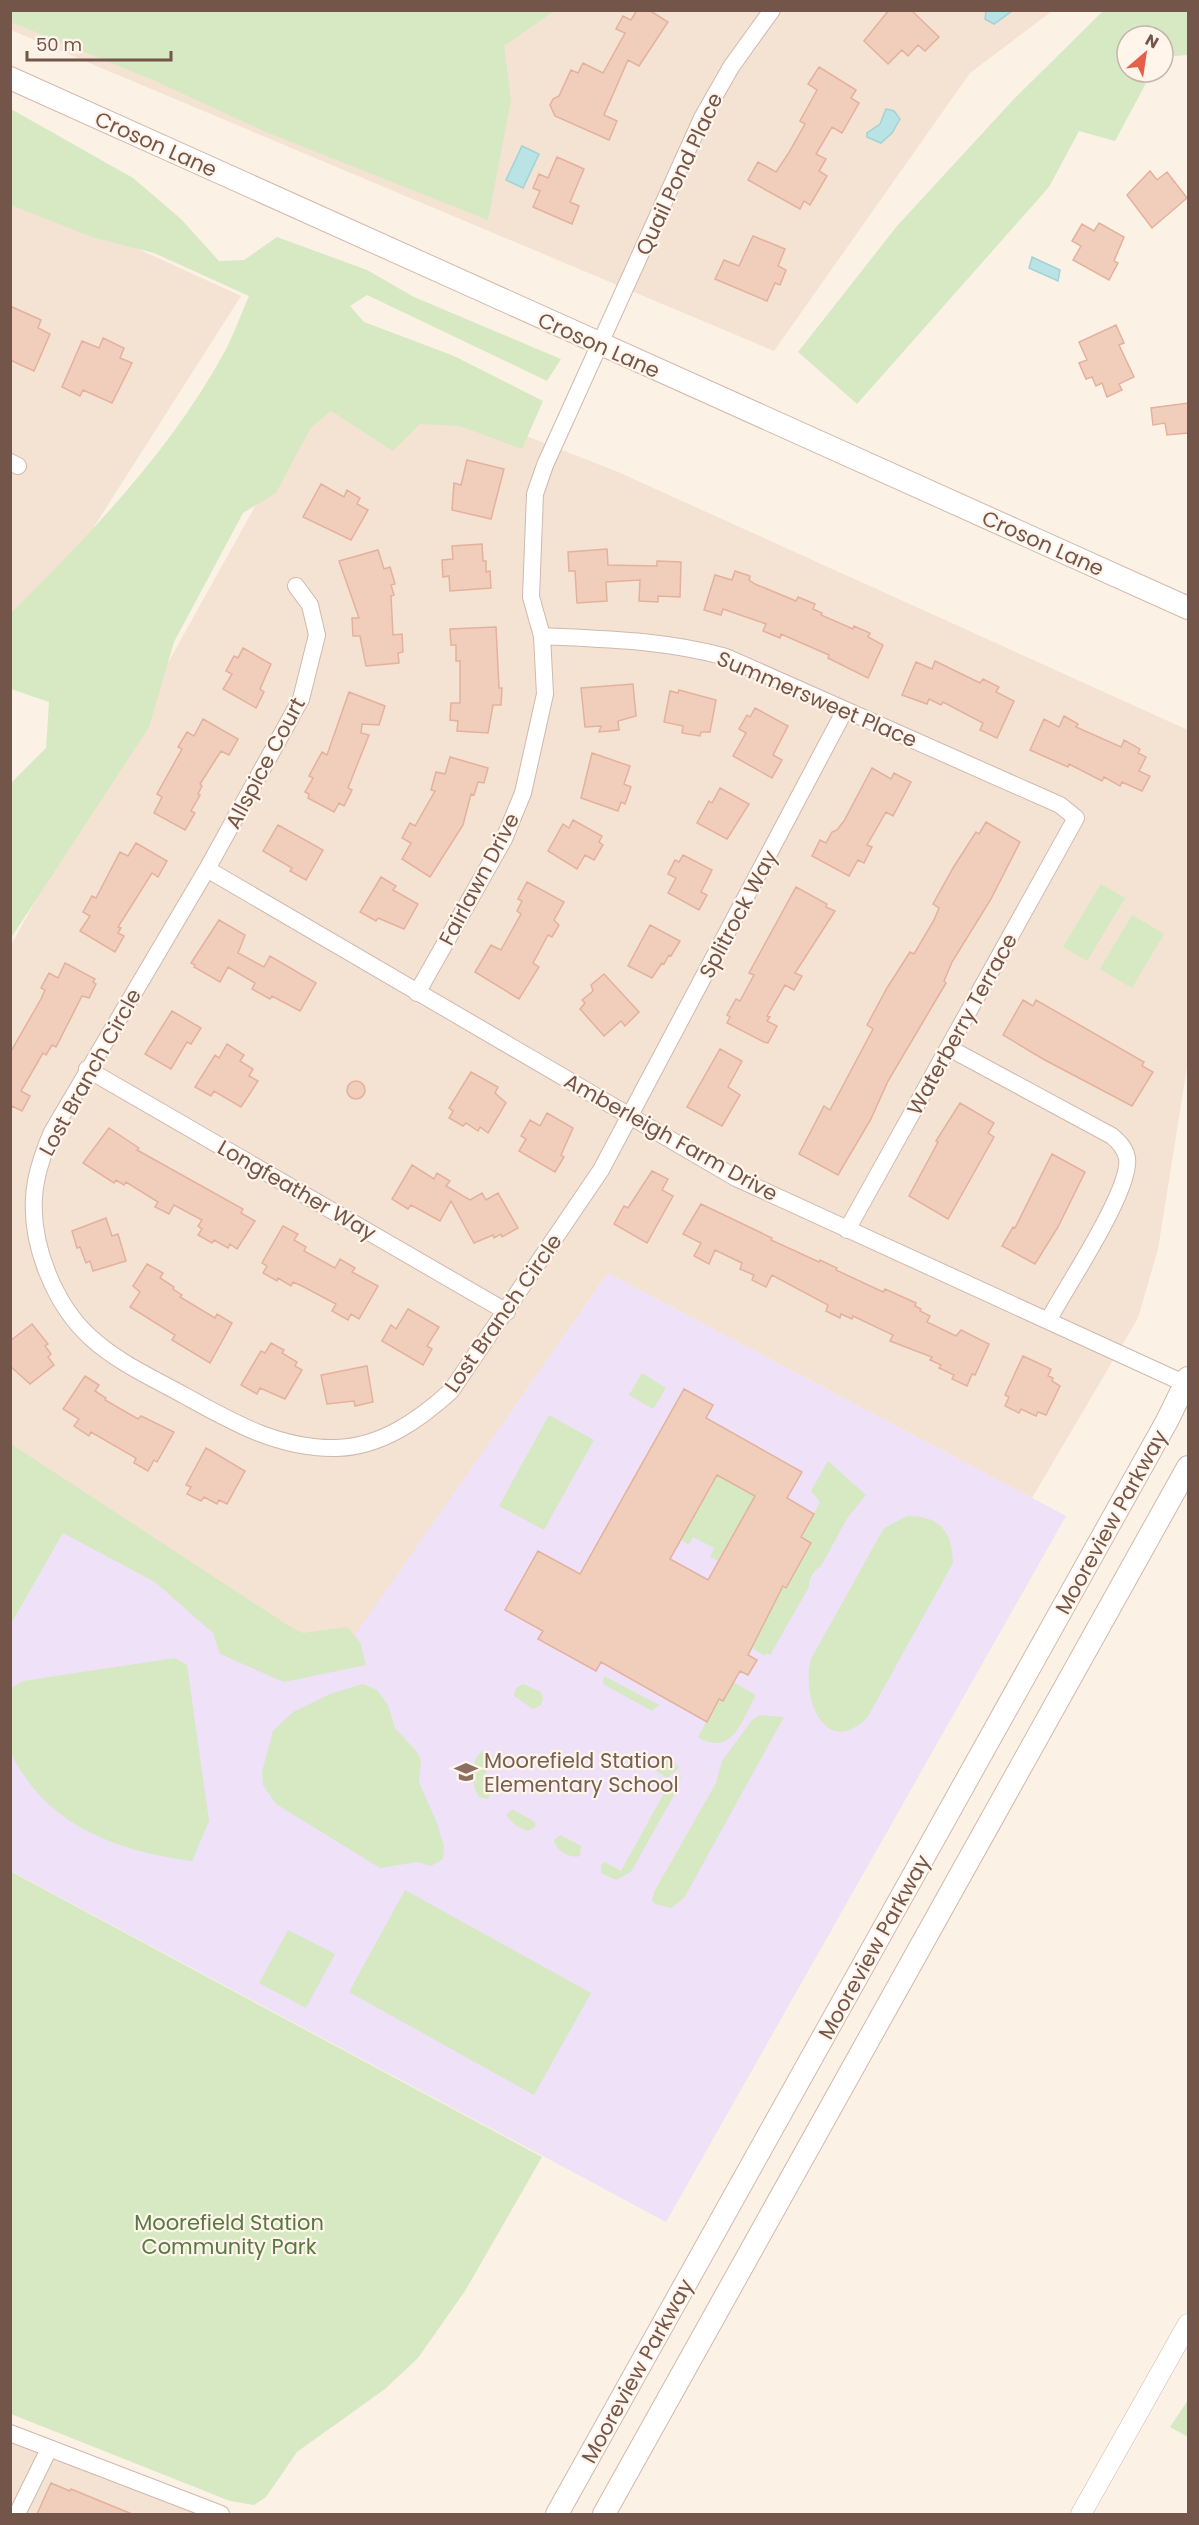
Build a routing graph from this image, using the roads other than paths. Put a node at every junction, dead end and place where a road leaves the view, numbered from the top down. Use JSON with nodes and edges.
{"nodes":[{"id":1,"x":772,"y":10,"type":"edge"},
{"id":2,"x":10,"y":78,"type":"edge"},
{"id":3,"x":599,"y":345,"type":"junction"},
{"id":4,"x":296,"y":586,"type":"dead end"},
{"id":5,"x":1188,"y":608,"type":"edge"},
{"id":6,"x":542,"y":636,"type":"junction"},
{"id":7,"x":845,"y":710,"type":"junction"},
{"id":8,"x":1076,"y":818,"type":"joint"},
{"id":9,"x":207,"y":869,"type":"junction"},
{"id":10,"x":417,"y":993,"type":"junction"},
{"id":11,"x":949,"y":1048,"type":"junction"},
{"id":12,"x":87,"y":1069,"type":"junction"},
{"id":13,"x":631,"y":1117,"type":"junction"},
{"id":14,"x":847,"y":1230,"type":"junction"},
{"id":15,"x":507,"y":1312,"type":"junction"},
{"id":16,"x":1049,"y":1319,"type":"junction"},
{"id":17,"x":1188,"y":1382,"type":"edge"},
{"id":18,"x":1188,"y":1467,"type":"edge"},
{"id":19,"x":1188,"y":2324,"type":"edge"},
{"id":20,"x":10,"y":2433,"type":"edge"},
{"id":21,"x":49,"y":2449,"type":"junction"},
{"id":22,"x":17,"y":2514,"type":"edge"},
{"id":23,"x":221,"y":2514,"type":"edge"},
{"id":24,"x":557,"y":2514,"type":"edge"},
{"id":25,"x":604,"y":2514,"type":"edge"},
{"id":26,"x":1081,"y":2514,"type":"edge"}],
"edges":[{"from":1,"to":3,"type":"street","name":"Quail Pond Place"},
{"from":2,"to":3,"type":"main road","name":"Croson Lane"},
{"from":3,"to":5,"type":"main road","name":"Croson Lane"},
{"from":3,"to":6,"type":"street","name":"Fairlawn Drive"},
{"from":4,"to":9,"type":"street","name":"Allspice Court"},
{"from":6,"to":7,"type":"street","name":"Summersweet Place"},
{"from":6,"to":10,"type":"street","name":"Fairlawn Drive"},
{"from":7,"to":8,"type":"street","name":"Summersweet Place"},
{"from":7,"to":13,"type":"street","name":"Splitrock Way"},
{"from":8,"to":11,"type":"street","name":"Waterberry Terrace"},
{"from":9,"to":10,"type":"street","name":"Amberleigh Farm Drive"},
{"from":9,"to":12,"type":"street","name":"Lost Branch Circle"},
{"from":10,"to":13,"type":"street","name":"Amberleigh Farm Drive"},
{"from":11,"to":14,"type":"street","name":"Waterberry Terrace"},
{"from":11,"to":16,"type":"street"},
{"from":12,"to":15,"type":"street","name":"Longfeather Way"},
{"from":12,"to":15,"type":"street","name":"Lost Branch Circle"},
{"from":13,"to":14,"type":"street","name":"Amberleigh Farm Drive"},
{"from":13,"to":15,"type":"street","name":"Lost Branch Circle"},
{"from":14,"to":16,"type":"street","name":"Amberleigh Farm Drive"},
{"from":16,"to":17,"type":"street","name":"Amberleigh Farm Drive"},
{"from":17,"to":24,"type":"main road","name":"Mooreview Parkway"},
{"from":18,"to":25,"type":"main road","name":"Mooreview Parkway"},
{"from":19,"to":26,"type":"street"},
{"from":20,"to":21,"type":"street"},
{"from":21,"to":22,"type":"street"},
{"from":21,"to":23,"type":"street"}]}
